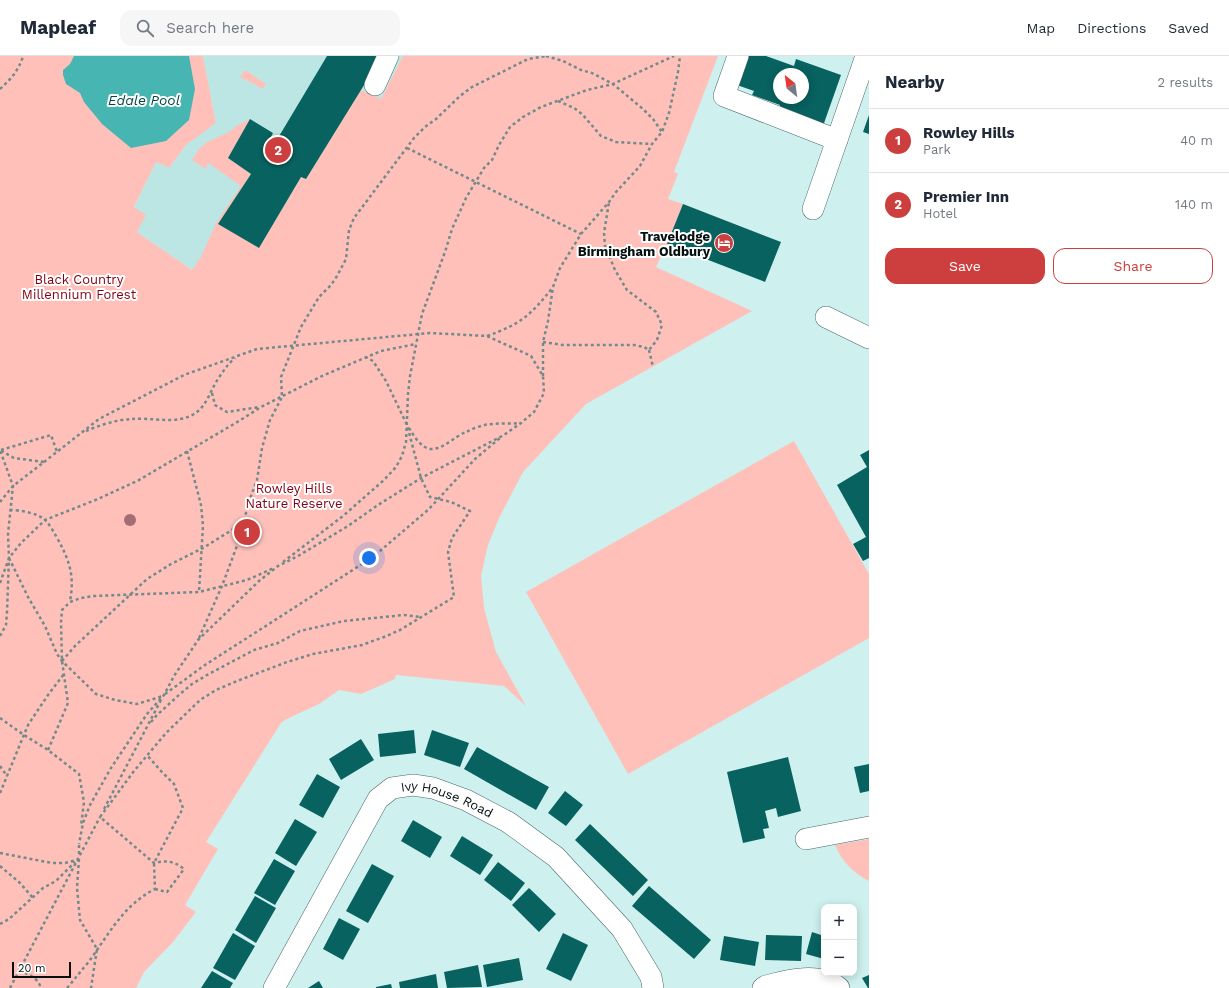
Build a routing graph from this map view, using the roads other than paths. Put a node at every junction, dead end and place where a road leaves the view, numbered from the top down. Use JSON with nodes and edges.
{"nodes":[{"id":1,"x":388,"y":56,"type":"edge"},
{"id":2,"x":738,"y":56,"type":"edge"},
{"id":3,"x":866,"y":56,"type":"edge"},
{"id":4,"x":375,"y":85,"type":"dead end"},
{"id":5,"x":837,"y":140,"type":"junction"},
{"id":6,"x":813,"y":209,"type":"dead end"},
{"id":7,"x":826,"y":317,"type":"dead end"},
{"id":8,"x":869,"y":338,"type":"edge"},
{"id":9,"x":869,"y":827,"type":"edge"},
{"id":10,"x":806,"y":839,"type":"dead end"},
{"id":11,"x":274,"y":988,"type":"edge"},
{"id":12,"x":652,"y":988,"type":"edge"},
{"id":13,"x":763,"y":988,"type":"edge"},
{"id":14,"x":840,"y":988,"type":"edge"}],
"edges":[{"from":1,"to":4,"type":"street"},
{"from":2,"to":5,"type":"street"},
{"from":3,"to":5,"type":"street"},
{"from":5,"to":6,"type":"street"},
{"from":7,"to":8,"type":"street"},
{"from":9,"to":10,"type":"street"},
{"from":11,"to":12,"type":"street","name":"Ivy House Road"},
{"from":13,"to":14,"type":"street"}]}
